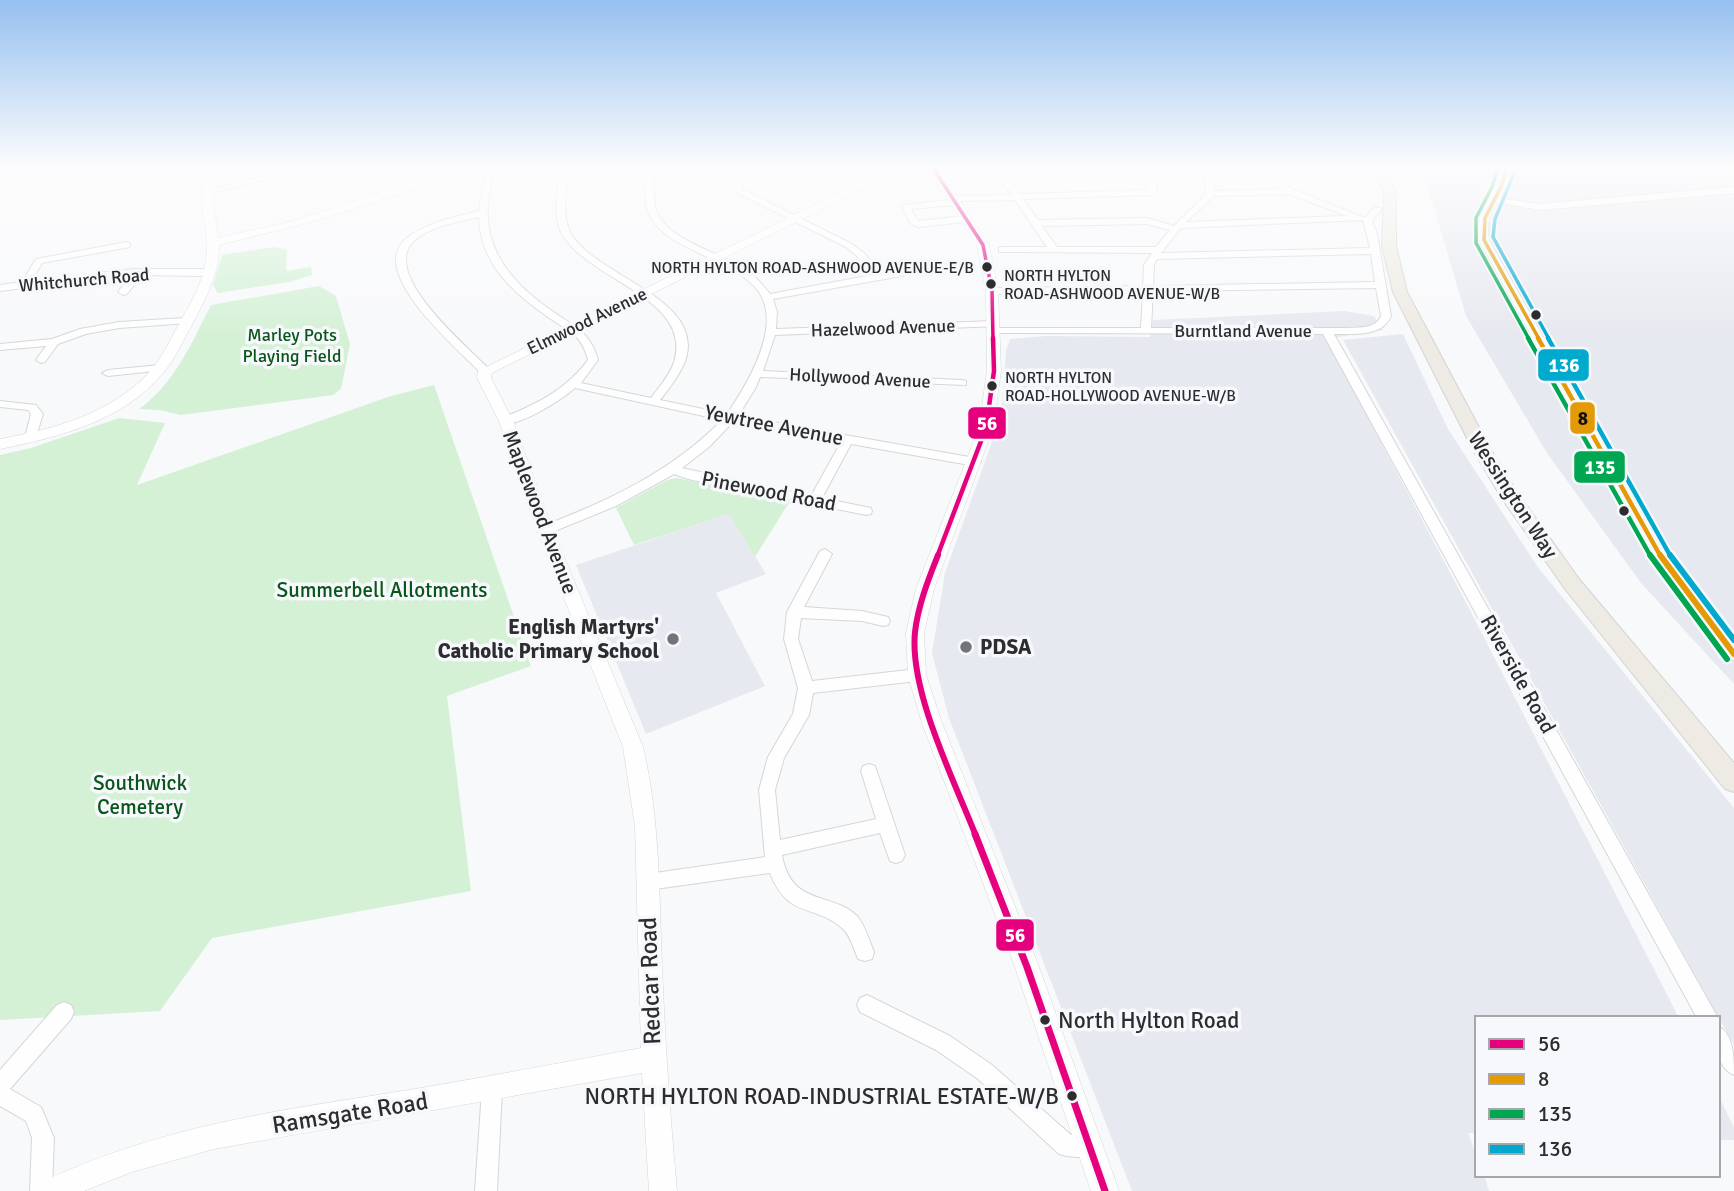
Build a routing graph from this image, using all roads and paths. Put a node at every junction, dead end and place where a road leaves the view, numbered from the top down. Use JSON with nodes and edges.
{"nodes":[{"id":1,"x":1035,"y":223,"type":"edge"},
{"id":2,"x":208,"y":224,"type":"edge"},
{"id":3,"x":293,"y":224,"type":"edge"},
{"id":4,"x":439,"y":224,"type":"edge"},
{"id":5,"x":484,"y":224,"type":"edge"},
{"id":6,"x":564,"y":224,"type":"edge"},
{"id":7,"x":660,"y":224,"type":"edge"},
{"id":8,"x":786,"y":224,"type":"edge"},
{"id":9,"x":801,"y":224,"type":"edge"},
{"id":10,"x":968,"y":224,"type":"edge"},
{"id":11,"x":1160,"y":224,"type":"edge"},
{"id":12,"x":1182,"y":224,"type":"edge"},
{"id":13,"x":1269,"y":224,"type":"edge"},
{"id":14,"x":1368,"y":224,"type":"edge"},
{"id":15,"x":1389,"y":224,"type":"edge"},
{"id":16,"x":1401,"y":224,"type":"edge"},
{"id":17,"x":1482,"y":224,"type":"edge"},
{"id":18,"x":1178,"y":227,"type":"junction"},
{"id":19,"x":211,"y":243,"type":"junction"},
{"id":20,"x":127,"y":246,"type":"dead end"},
{"id":21,"x":1002,"y":250,"type":"dead end"},
{"id":22,"x":1054,"y":250,"type":"junction"},
{"id":23,"x":1375,"y":251,"type":"junction"},
{"id":24,"x":1155,"y":253,"type":"junction"},
{"id":25,"x":717,"y":257,"type":"junction"},
{"id":26,"x":967,"y":267,"type":"dead end"},
{"id":27,"x":139,"y":272,"type":"junction"},
{"id":28,"x":209,"y":272,"type":"junction"},
{"id":29,"x":878,"y":277,"type":"junction"},
{"id":30,"x":24,"y":285,"type":"junction"},
{"id":31,"x":1380,"y":285,"type":"junction"},
{"id":32,"x":0,"y":288,"type":"edge"},
{"id":33,"x":1149,"y":290,"type":"junction"},
{"id":34,"x":992,"y":291,"type":"junction"},
{"id":35,"x":123,"y":292,"type":"dead end"},
{"id":36,"x":645,"y":293,"type":"junction"},
{"id":37,"x":768,"y":297,"type":"junction"},
{"id":38,"x":185,"y":321,"type":"junction"},
{"id":39,"x":994,"y":327,"type":"junction"},
{"id":40,"x":576,"y":328,"type":"junction"},
{"id":41,"x":1146,"y":331,"type":"junction"},
{"id":42,"x":1327,"y":331,"type":"junction"},
{"id":43,"x":771,"y":332,"type":"junction"},
{"id":44,"x":54,"y":342,"type":"junction"},
{"id":45,"x":0,"y":347,"type":"edge"},
{"id":46,"x":41,"y":360,"type":"dead end"},
{"id":47,"x":160,"y":368,"type":"junction"},
{"id":48,"x":485,"y":371,"type":"junction"},
{"id":49,"x":108,"y":373,"type":"dead end"},
{"id":50,"x":759,"y":374,"type":"junction"},
{"id":51,"x":962,"y":383,"type":"dead end"},
{"id":52,"x":574,"y":385,"type":"junction"},
{"id":53,"x":654,"y":401,"type":"junction"},
{"id":54,"x":0,"y":404,"type":"edge"},
{"id":55,"x":730,"y":418,"type":"junction"},
{"id":56,"x":506,"y":421,"type":"junction"},
{"id":57,"x":31,"y":437,"type":"junction"},
{"id":58,"x":848,"y":439,"type":"junction"},
{"id":59,"x":0,"y":444,"type":"edge"},
{"id":60,"x":975,"y":461,"type":"junction"},
{"id":61,"x":673,"y":469,"type":"junction"},
{"id":62,"x":815,"y":500,"type":"junction"},
{"id":63,"x":866,"y":511,"type":"dead end"},
{"id":64,"x":545,"y":530,"type":"junction"},
{"id":65,"x":825,"y":554,"type":"dead end"},
{"id":66,"x":794,"y":612,"type":"junction"},
{"id":67,"x":883,"y":621,"type":"dead end"},
{"id":68,"x":1734,"y":654,"type":"edge"},
{"id":69,"x":917,"y":675,"type":"junction"},
{"id":70,"x":806,"y":688,"type":"junction"},
{"id":71,"x":1734,"y":759,"type":"edge"},
{"id":72,"x":639,"y":771,"type":"joint"},
{"id":73,"x":869,"y":771,"type":"dead end"},
{"id":74,"x":1734,"y":781,"type":"edge"},
{"id":75,"x":887,"y":824,"type":"junction"},
{"id":76,"x":896,"y":855,"type":"dead end"},
{"id":77,"x":774,"y":856,"type":"junction"},
{"id":78,"x":648,"y":882,"type":"junction"},
{"id":79,"x":864,"y":952,"type":"dead end"},
{"id":80,"x":867,"y":1005,"type":"dead end"},
{"id":81,"x":64,"y":1012,"type":"dead end"},
{"id":82,"x":1707,"y":1016,"type":"edge"},
{"id":83,"x":1720,"y":1040,"type":"edge"},
{"id":84,"x":652,"y":1058,"type":"junction"},
{"id":85,"x":1734,"y":1065,"type":"edge"},
{"id":86,"x":0,"y":1085,"type":"edge"},
{"id":87,"x":492,"y":1090,"type":"junction"},
{"id":88,"x":0,"y":1095,"type":"edge"},
{"id":89,"x":1091,"y":1146,"type":"junction"},
{"id":90,"x":41,"y":1191,"type":"edge"},
{"id":91,"x":54,"y":1191,"type":"edge"},
{"id":92,"x":486,"y":1191,"type":"edge"},
{"id":93,"x":663,"y":1191,"type":"edge"},
{"id":94,"x":1105,"y":1191,"type":"edge"}],
"edges":[{"from":1,"to":22,"type":"street"},
{"from":2,"to":19,"type":"street"},
{"from":3,"to":19,"type":"street"},
{"from":4,"to":48,"type":"street"},
{"from":5,"to":40,"type":"street"},
{"from":6,"to":36,"type":"street"},
{"from":7,"to":25,"type":"street"},
{"from":8,"to":25,"type":"street","name":"Elmwood Avenue"},
{"from":9,"to":29,"type":"street"},
{"from":10,"to":34,"type":"street"},
{"from":11,"to":18,"type":"street"},
{"from":12,"to":18,"type":"street"},
{"from":13,"to":18,"type":"street"},
{"from":14,"to":23,"type":"street","name":"Burntland Avenue"},
{"from":15,"to":74,"type":"main road","name":"Wessington Way"},
{"from":16,"to":71,"type":"main road","name":"Wessington Way"},
{"from":17,"to":68,"type":"street"},
{"from":18,"to":24,"type":"street"},
{"from":19,"to":28,"type":"street"},
{"from":20,"to":30,"type":"street"},
{"from":21,"to":22,"type":"street"},
{"from":22,"to":24,"type":"street"},
{"from":23,"to":24,"type":"street"},
{"from":23,"to":31,"type":"street","name":"Burntland Avenue"},
{"from":24,"to":33,"type":"street"},
{"from":25,"to":36,"type":"street","name":"Elmwood Avenue"},
{"from":25,"to":37,"type":"street"},
{"from":26,"to":29,"type":"street"},
{"from":27,"to":28,"type":"street","name":"Whitchurch Road"},
{"from":27,"to":30,"type":"street","name":"Whitchurch Road"},
{"from":27,"to":35,"type":"street"},
{"from":28,"to":38,"type":"street"},
{"from":29,"to":37,"type":"street"},
{"from":30,"to":32,"type":"street","name":"Whitchurch Road"},
{"from":31,"to":33,"type":"street"},
{"from":31,"to":42,"type":"street","name":"Burntland Avenue"},
{"from":33,"to":34,"type":"street"},
{"from":33,"to":41,"type":"street"},
{"from":34,"to":39,"type":"street"},
{"from":36,"to":40,"type":"street","name":"Elmwood Avenue"},
{"from":36,"to":53,"type":"street"},
{"from":37,"to":43,"type":"street"},
{"from":38,"to":44,"type":"street"},
{"from":38,"to":47,"type":"street"},
{"from":39,"to":41,"type":"street","name":"Burntland Avenue"},
{"from":39,"to":43,"type":"street","name":"Hazelwood Avenue"},
{"from":39,"to":60,"type":"street"},
{"from":40,"to":48,"type":"street","name":"Elmwood Avenue"},
{"from":40,"to":52,"type":"street"},
{"from":41,"to":42,"type":"street","name":"Burntland Avenue"},
{"from":42,"to":82,"type":"street","name":"Riverside Road"},
{"from":43,"to":50,"type":"street"},
{"from":44,"to":45,"type":"street"},
{"from":44,"to":46,"type":"street"},
{"from":47,"to":49,"type":"street"},
{"from":47,"to":57,"type":"street"},
{"from":48,"to":56,"type":"street","name":"Maplewood Avenue"},
{"from":50,"to":51,"type":"street","name":"Hollywood Avenue"},
{"from":50,"to":55,"type":"street"},
{"from":52,"to":53,"type":"street","name":"Yewtree Avenue"},
{"from":52,"to":56,"type":"street"},
{"from":53,"to":55,"type":"street","name":"Yewtree Avenue"},
{"from":54,"to":57,"type":"street"},
{"from":55,"to":58,"type":"street","name":"Yewtree Avenue"},
{"from":55,"to":61,"type":"street"},
{"from":56,"to":64,"type":"street","name":"Maplewood Avenue"},
{"from":57,"to":59,"type":"street"},
{"from":58,"to":60,"type":"street","name":"Yewtree Avenue"},
{"from":58,"to":62,"type":"street"},
{"from":60,"to":69,"type":"street"},
{"from":61,"to":62,"type":"street","name":"Pinewood Road"},
{"from":61,"to":64,"type":"street"},
{"from":62,"to":63,"type":"street","name":"Pinewood Road"},
{"from":64,"to":72,"type":"street","name":"Maplewood Avenue"},
{"from":65,"to":66,"type":"street"},
{"from":66,"to":67,"type":"street"},
{"from":66,"to":70,"type":"street"},
{"from":69,"to":70,"type":"street"},
{"from":69,"to":89,"type":"street"},
{"from":70,"to":77,"type":"street"},
{"from":72,"to":78,"type":"street","name":"Redcar Road"},
{"from":73,"to":75,"type":"street"},
{"from":75,"to":76,"type":"street"},
{"from":75,"to":77,"type":"street"},
{"from":77,"to":78,"type":"street"},
{"from":77,"to":79,"type":"street"},
{"from":78,"to":84,"type":"street","name":"Redcar Road"},
{"from":80,"to":89,"type":"street"},
{"from":81,"to":86,"type":"street"},
{"from":83,"to":85,"type":"street"},
{"from":84,"to":87,"type":"street","name":"Ramsgate Road"},
{"from":84,"to":93,"type":"street","name":"Redcar Road"},
{"from":87,"to":91,"type":"street","name":"Ramsgate Road"},
{"from":87,"to":92,"type":"street"},
{"from":88,"to":90,"type":"street"},
{"from":89,"to":94,"type":"street"}]}
